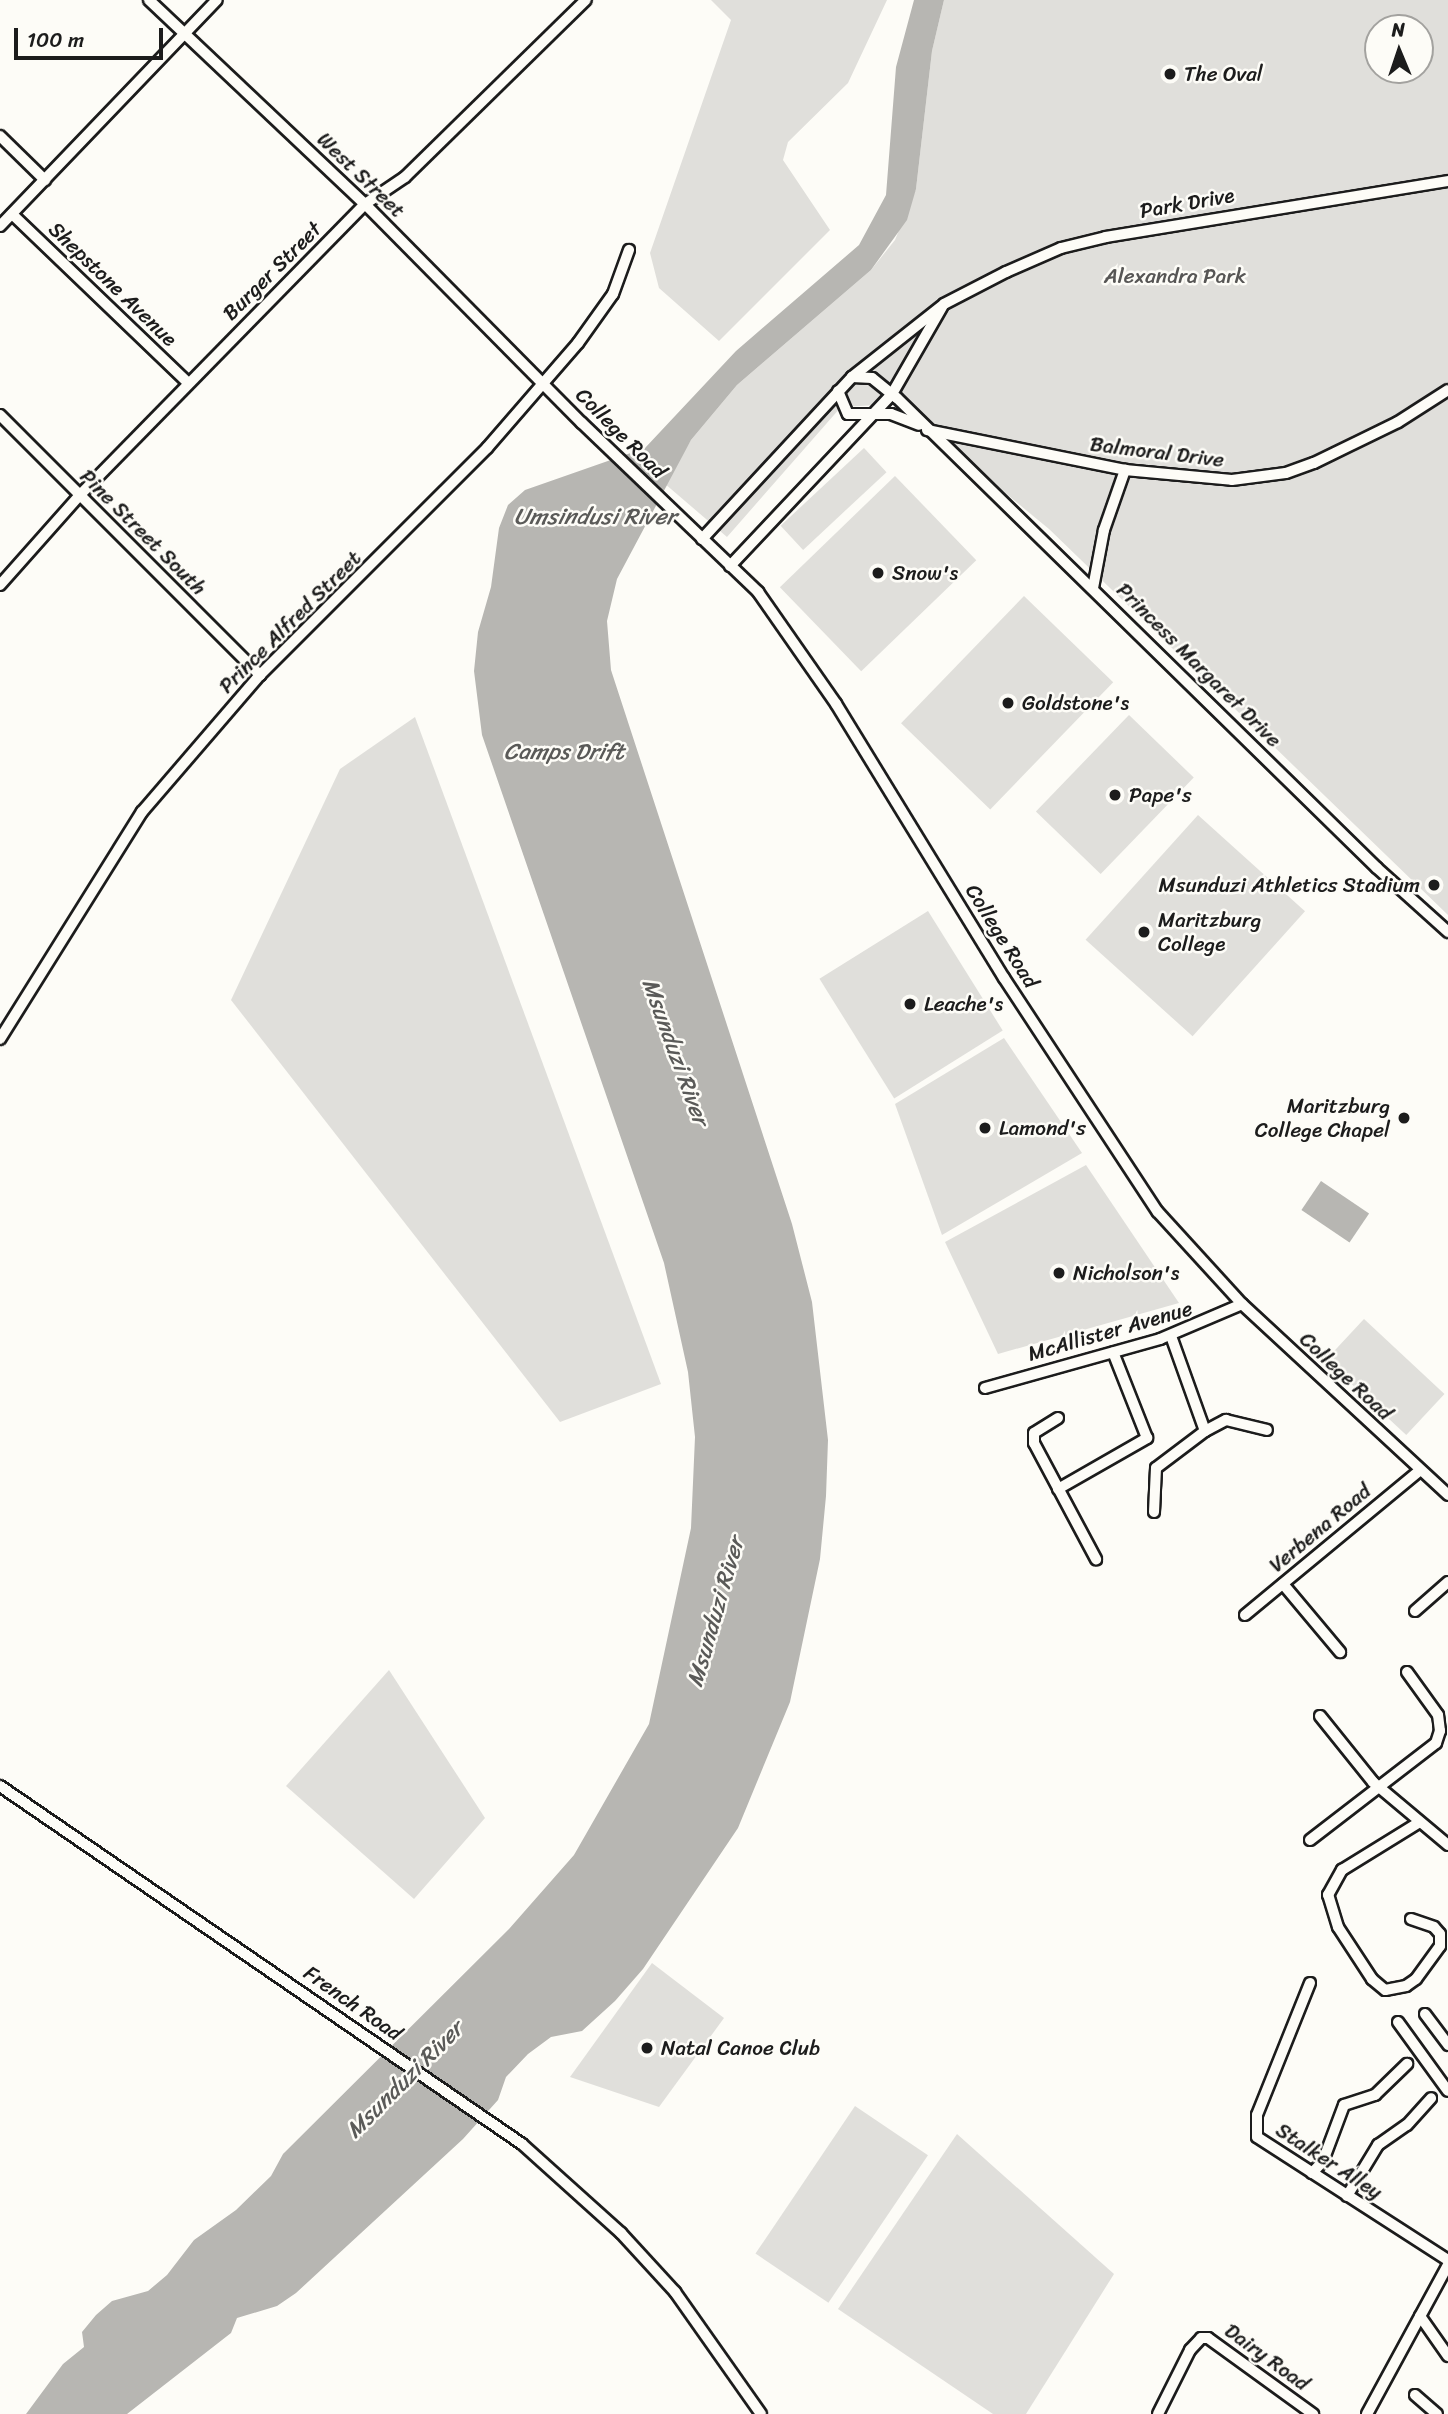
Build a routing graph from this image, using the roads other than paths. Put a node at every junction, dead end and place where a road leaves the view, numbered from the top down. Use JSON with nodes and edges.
{"nodes":[{"id":1,"x":149,"y":0,"type":"edge"},
{"id":2,"x":216,"y":0,"type":"edge"},
{"id":3,"x":586,"y":0,"type":"edge"},
{"id":4,"x":185,"y":34,"type":"junction"},
{"id":5,"x":0,"y":136,"type":"edge"},
{"id":6,"x":45,"y":180,"type":"junction"},
{"id":7,"x":1448,"y":181,"type":"edge"},
{"id":8,"x":365,"y":204,"type":"junction"},
{"id":9,"x":12,"y":214,"type":"junction"},
{"id":10,"x":0,"y":226,"type":"edge"},
{"id":11,"x":629,"y":250,"type":"dead end"},
{"id":12,"x":944,"y":304,"type":"junction"},
{"id":13,"x":852,"y":377,"type":"junction"},
{"id":14,"x":542,"y":382,"type":"junction"},
{"id":15,"x":188,"y":383,"type":"junction"},
{"id":16,"x":1448,"y":390,"type":"edge"},
{"id":17,"x":838,"y":391,"type":"junction"},
{"id":18,"x":892,"y":394,"type":"junction"},
{"id":19,"x":0,"y":415,"type":"edge"},
{"id":20,"x":874,"y":415,"type":"junction"},
{"id":21,"x":925,"y":428,"type":"junction"},
{"id":22,"x":1125,"y":470,"type":"junction"},
{"id":23,"x":79,"y":496,"type":"junction"},
{"id":24,"x":702,"y":539,"type":"junction"},
{"id":25,"x":730,"y":566,"type":"junction"},
{"id":26,"x":0,"y":585,"type":"edge"},
{"id":27,"x":1093,"y":588,"type":"junction"},
{"id":28,"x":260,"y":675,"type":"junction"},
{"id":29,"x":1448,"y":932,"type":"edge"},
{"id":30,"x":0,"y":1039,"type":"edge"},
{"id":31,"x":1242,"y":1304,"type":"junction"},
{"id":32,"x":1171,"y":1336,"type":"junction"},
{"id":33,"x":1113,"y":1352,"type":"junction"},
{"id":34,"x":985,"y":1388,"type":"dead end"},
{"id":35,"x":1058,"y":1418,"type":"dead end"},
{"id":36,"x":1267,"y":1430,"type":"dead end"},
{"id":37,"x":1205,"y":1431,"type":"junction"},
{"id":38,"x":1420,"y":1470,"type":"junction"},
{"id":39,"x":1058,"y":1489,"type":"junction"},
{"id":40,"x":1448,"y":1495,"type":"edge"},
{"id":41,"x":1154,"y":1512,"type":"dead end"},
{"id":42,"x":1096,"y":1559,"type":"dead end"},
{"id":43,"x":1448,"y":1582,"type":"edge"},
{"id":44,"x":1283,"y":1584,"type":"junction"},
{"id":45,"x":1415,"y":1611,"type":"dead end"},
{"id":46,"x":1245,"y":1615,"type":"dead end"},
{"id":47,"x":1340,"y":1652,"type":"dead end"},
{"id":48,"x":1407,"y":1672,"type":"dead end"},
{"id":49,"x":1320,"y":1716,"type":"dead end"},
{"id":50,"x":0,"y":1786,"type":"edge"},
{"id":51,"x":1379,"y":1787,"type":"junction"},
{"id":52,"x":1418,"y":1823,"type":"junction"},
{"id":53,"x":1310,"y":1840,"type":"dead end"},
{"id":54,"x":1448,"y":1845,"type":"edge"},
{"id":55,"x":1411,"y":1919,"type":"dead end"},
{"id":56,"x":1310,"y":1983,"type":"dead end"},
{"id":57,"x":1425,"y":2014,"type":"dead end"},
{"id":58,"x":1398,"y":2022,"type":"dead end"},
{"id":59,"x":1448,"y":2045,"type":"edge"},
{"id":60,"x":1407,"y":2064,"type":"dead end"},
{"id":61,"x":1448,"y":2091,"type":"edge"},
{"id":62,"x":1431,"y":2098,"type":"dead end"},
{"id":63,"x":1312,"y":2173,"type":"junction"},
{"id":64,"x":1347,"y":2196,"type":"junction"},
{"id":65,"x":1448,"y":2263,"type":"edge"},
{"id":66,"x":1420,"y":2316,"type":"junction"},
{"id":67,"x":1448,"y":2356,"type":"edge"},
{"id":68,"x":1415,"y":2395,"type":"dead end"},
{"id":69,"x":761,"y":2414,"type":"edge"},
{"id":70,"x":1158,"y":2414,"type":"edge"},
{"id":71,"x":1312,"y":2414,"type":"edge"},
{"id":72,"x":1367,"y":2414,"type":"edge"},
{"id":73,"x":1437,"y":2414,"type":"edge"}],
"edges":[{"from":1,"to":4,"type":"street","name":"West Street"},
{"from":2,"to":4,"type":"street"},
{"from":3,"to":8,"type":"street","name":"Burger Street"},
{"from":4,"to":6,"type":"street"},
{"from":4,"to":8,"type":"street","name":"West Street"},
{"from":5,"to":6,"type":"street"},
{"from":6,"to":9,"type":"street"},
{"from":7,"to":12,"type":"street","name":"Park Drive"},
{"from":8,"to":14,"type":"street","name":"West Street"},
{"from":8,"to":15,"type":"street","name":"Burger Street"},
{"from":9,"to":10,"type":"street"},
{"from":9,"to":15,"type":"street","name":"Shepstone Avenue"},
{"from":11,"to":14,"type":"street","name":"Prince Alfred Street"},
{"from":12,"to":13,"type":"street","name":"Park Drive"},
{"from":12,"to":18,"type":"street"},
{"from":13,"to":17,"type":"street","name":"Park Drive"},
{"from":13,"to":18,"type":"street"},
{"from":14,"to":24,"type":"street","name":"College Road"},
{"from":14,"to":28,"type":"street","name":"Prince Alfred Street"},
{"from":15,"to":23,"type":"street","name":"Burger Street"},
{"from":16,"to":22,"type":"street","name":"Balmoral Drive"},
{"from":17,"to":20,"type":"street"},
{"from":17,"to":24,"type":"street","name":"Park Drive"},
{"from":18,"to":20,"type":"street"},
{"from":18,"to":21,"type":"street","name":"Princess Margaret Drive"},
{"from":19,"to":23,"type":"street","name":"Pine Street South"},
{"from":20,"to":21,"type":"street","name":"Princess Margaret Drive"},
{"from":20,"to":25,"type":"street"},
{"from":21,"to":22,"type":"street","name":"Balmoral Drive"},
{"from":21,"to":27,"type":"street","name":"Princess Margaret Drive"},
{"from":22,"to":27,"type":"street"},
{"from":23,"to":26,"type":"street","name":"Burger Street"},
{"from":23,"to":28,"type":"street","name":"Pine Street South"},
{"from":24,"to":25,"type":"street","name":"College Road"},
{"from":25,"to":31,"type":"street","name":"College Road"},
{"from":27,"to":29,"type":"street","name":"Princess Margaret Drive"},
{"from":28,"to":30,"type":"street","name":"Prince Alfred Street"},
{"from":31,"to":32,"type":"street","name":"McAllister Avenue"},
{"from":31,"to":38,"type":"street","name":"College Road"},
{"from":32,"to":33,"type":"street","name":"McAllister Avenue"},
{"from":32,"to":37,"type":"street"},
{"from":33,"to":34,"type":"street","name":"McAllister Avenue"},
{"from":33,"to":39,"type":"street"},
{"from":35,"to":39,"type":"street"},
{"from":36,"to":37,"type":"street"},
{"from":37,"to":41,"type":"street"},
{"from":38,"to":40,"type":"street","name":"College Road"},
{"from":38,"to":44,"type":"street","name":"Verbena Road"},
{"from":39,"to":42,"type":"street"},
{"from":43,"to":45,"type":"street"},
{"from":44,"to":46,"type":"street","name":"Verbena Road"},
{"from":44,"to":47,"type":"street"},
{"from":48,"to":51,"type":"street"},
{"from":49,"to":51,"type":"street"},
{"from":50,"to":69,"type":"street","name":"French Road"},
{"from":51,"to":52,"type":"street"},
{"from":51,"to":53,"type":"street"},
{"from":52,"to":54,"type":"street"},
{"from":52,"to":55,"type":"street"},
{"from":56,"to":63,"type":"street","name":"Stalker Alley"},
{"from":57,"to":59,"type":"street"},
{"from":58,"to":61,"type":"street"},
{"from":60,"to":63,"type":"street"},
{"from":62,"to":64,"type":"street"},
{"from":63,"to":64,"type":"street","name":"Stalker Alley"},
{"from":64,"to":65,"type":"street","name":"Stalker Alley"},
{"from":65,"to":66,"type":"street"},
{"from":66,"to":67,"type":"street"},
{"from":66,"to":72,"type":"street"},
{"from":68,"to":73,"type":"street"},
{"from":70,"to":71,"type":"street","name":"Dairy Road"}]}
